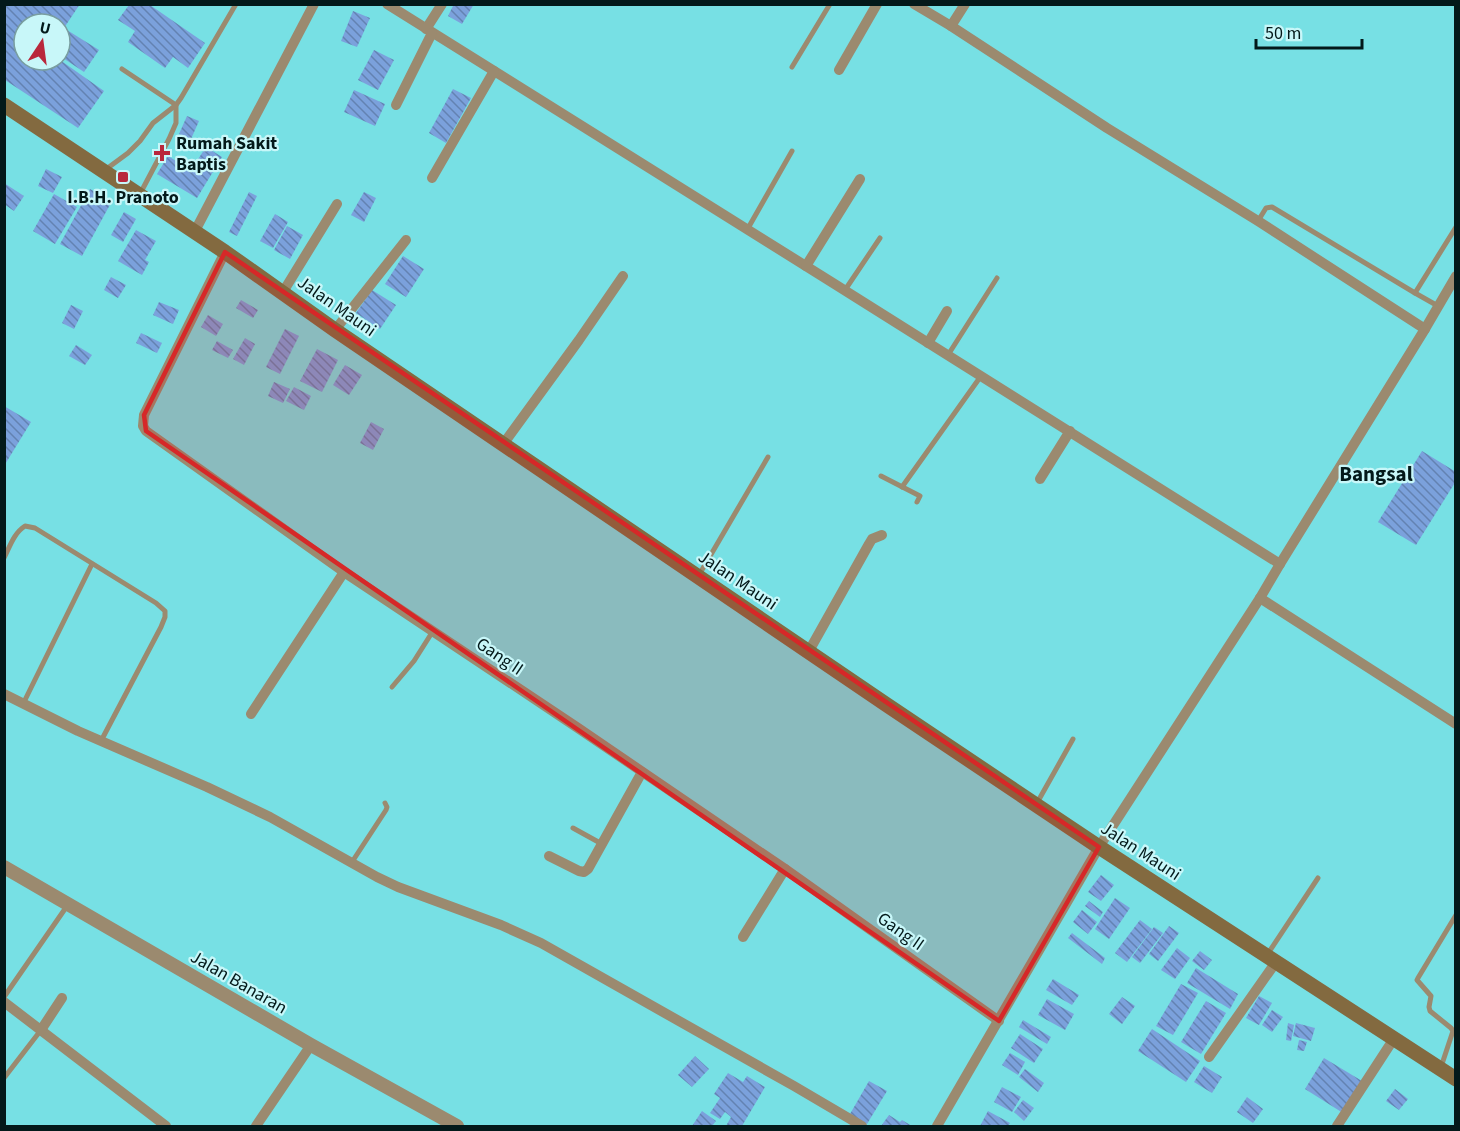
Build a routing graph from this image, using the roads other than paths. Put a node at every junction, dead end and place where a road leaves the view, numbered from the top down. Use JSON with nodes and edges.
{"nodes":[{"id":1,"x":236,"y":4,"type":"edge"},
{"id":2,"x":314,"y":4,"type":"edge"},
{"id":3,"x":387,"y":4,"type":"edge"},
{"id":4,"x":442,"y":4,"type":"edge"},
{"id":5,"x":830,"y":4,"type":"edge"},
{"id":6,"x":877,"y":4,"type":"edge"},
{"id":7,"x":914,"y":4,"type":"edge"},
{"id":8,"x":965,"y":4,"type":"edge"},
{"id":9,"x":951,"y":26,"type":"junction"},
{"id":10,"x":429,"y":31,"type":"junction"},
{"id":11,"x":792,"y":67,"type":"dead end"},
{"id":12,"x":122,"y":69,"type":"dead end"},
{"id":13,"x":839,"y":70,"type":"dead end"},
{"id":14,"x":494,"y":71,"type":"junction"},
{"id":15,"x":4,"y":105,"type":"edge"},
{"id":16,"x":176,"y":105,"type":"junction"},
{"id":17,"x":396,"y":105,"type":"dead end"},
{"id":18,"x":792,"y":151,"type":"dead end"},
{"id":19,"x":104,"y":171,"type":"junction"},
{"id":20,"x":432,"y":178,"type":"dead end"},
{"id":21,"x":860,"y":179,"type":"dead end"},
{"id":22,"x":140,"y":195,"type":"junction"},
{"id":23,"x":337,"y":204,"type":"dead end"},
{"id":24,"x":1258,"y":220,"type":"junction"},
{"id":25,"x":1455,"y":227,"type":"edge"},
{"id":26,"x":747,"y":230,"type":"junction"},
{"id":27,"x":195,"y":231,"type":"junction"},
{"id":28,"x":880,"y":238,"type":"dead end"},
{"id":29,"x":406,"y":240,"type":"dead end"},
{"id":30,"x":225,"y":252,"type":"junction"},
{"id":31,"x":806,"y":266,"type":"junction"},
{"id":32,"x":623,"y":276,"type":"dead end"},
{"id":33,"x":1455,"y":276,"type":"edge"},
{"id":34,"x":997,"y":279,"type":"dead end"},
{"id":35,"x":845,"y":290,"type":"junction"},
{"id":36,"x":283,"y":292,"type":"junction"},
{"id":37,"x":1415,"y":293,"type":"junction"},
{"id":38,"x":1438,"y":306,"type":"junction"},
{"id":39,"x":947,"y":311,"type":"dead end"},
{"id":40,"x":1425,"y":329,"type":"junction"},
{"id":41,"x":336,"y":330,"type":"junction"},
{"id":42,"x":928,"y":343,"type":"junction"},
{"id":43,"x":948,"y":355,"type":"junction"},
{"id":44,"x":981,"y":376,"type":"junction"},
{"id":45,"x":1070,"y":431,"type":"junction"},
{"id":46,"x":504,"y":443,"type":"junction"},
{"id":47,"x":768,"y":457,"type":"dead end"},
{"id":48,"x":881,"y":477,"type":"dead end"},
{"id":49,"x":1040,"y":479,"type":"dead end"},
{"id":50,"x":902,"y":487,"type":"junction"},
{"id":51,"x":917,"y":502,"type":"dead end"},
{"id":52,"x":882,"y":535,"type":"dead end"},
{"id":53,"x":4,"y":558,"type":"edge"},
{"id":54,"x":92,"y":564,"type":"junction"},
{"id":55,"x":1280,"y":564,"type":"junction"},
{"id":56,"x":344,"y":572,"type":"junction"},
{"id":57,"x":698,"y":577,"type":"junction"},
{"id":58,"x":1260,"y":598,"type":"junction"},
{"id":59,"x":434,"y":631,"type":"junction"},
{"id":60,"x":809,"y":651,"type":"junction"},
{"id":61,"x":392,"y":687,"type":"dead end"},
{"id":62,"x":4,"y":694,"type":"edge"},
{"id":63,"x":23,"y":704,"type":"junction"},
{"id":64,"x":251,"y":714,"type":"dead end"},
{"id":65,"x":1455,"y":723,"type":"edge"},
{"id":66,"x":1073,"y":739,"type":"dead end"},
{"id":67,"x":101,"y":741,"type":"junction"},
{"id":68,"x":642,"y":771,"type":"junction"},
{"id":69,"x":385,"y":803,"type":"dead end"},
{"id":70,"x":1036,"y":805,"type":"junction"},
{"id":71,"x":573,"y":828,"type":"dead end"},
{"id":72,"x":602,"y":844,"type":"junction"},
{"id":73,"x":1099,"y":847,"type":"junction"},
{"id":74,"x":549,"y":856,"type":"dead end"},
{"id":75,"x":352,"y":862,"type":"junction"},
{"id":76,"x":4,"y":867,"type":"edge"},
{"id":77,"x":785,"y":869,"type":"junction"},
{"id":78,"x":1318,"y":878,"type":"dead end"},
{"id":79,"x":68,"y":904,"type":"junction"},
{"id":80,"x":1455,"y":915,"type":"edge"},
{"id":81,"x":743,"y":937,"type":"dead end"},
{"id":82,"x":1271,"y":959,"type":"junction"},
{"id":83,"x":4,"y":997,"type":"edge"},
{"id":84,"x":62,"y":998,"type":"dead end"},
{"id":85,"x":4,"y":1002,"type":"edge"},
{"id":86,"x":999,"y":1021,"type":"junction"},
{"id":87,"x":41,"y":1030,"type":"junction"},
{"id":88,"x":1393,"y":1040,"type":"junction"},
{"id":89,"x":311,"y":1045,"type":"junction"},
{"id":90,"x":1209,"y":1058,"type":"dead end"},
{"id":91,"x":1441,"y":1069,"type":"junction"},
{"id":92,"x":4,"y":1078,"type":"edge"},
{"id":93,"x":1455,"y":1079,"type":"edge"},
{"id":94,"x":166,"y":1126,"type":"edge"},
{"id":95,"x":256,"y":1126,"type":"edge"},
{"id":96,"x":457,"y":1126,"type":"edge"},
{"id":97,"x":862,"y":1126,"type":"edge"},
{"id":98,"x":937,"y":1126,"type":"edge"},
{"id":99,"x":1337,"y":1126,"type":"edge"}],
"edges":[{"from":1,"to":16,"type":"lane"},
{"from":2,"to":27,"type":"street"},
{"from":3,"to":10,"type":"street"},
{"from":4,"to":10,"type":"street"},
{"from":5,"to":11,"type":"lane"},
{"from":6,"to":13,"type":"street"},
{"from":7,"to":9,"type":"street"},
{"from":8,"to":9,"type":"street"},
{"from":9,"to":24,"type":"street"},
{"from":10,"to":14,"type":"street"},
{"from":10,"to":17,"type":"street"},
{"from":12,"to":16,"type":"lane"},
{"from":14,"to":20,"type":"street"},
{"from":14,"to":26,"type":"street"},
{"from":15,"to":19,"type":"main road","name":"Jalan Mauni"},
{"from":16,"to":19,"type":"lane"},
{"from":16,"to":22,"type":"lane"},
{"from":18,"to":26,"type":"lane"},
{"from":19,"to":22,"type":"main road","name":"Jalan Mauni"},
{"from":21,"to":31,"type":"street"},
{"from":22,"to":27,"type":"main road","name":"Jalan Mauni"},
{"from":23,"to":36,"type":"street"},
{"from":24,"to":37,"type":"lane"},
{"from":24,"to":40,"type":"street"},
{"from":25,"to":37,"type":"lane"},
{"from":26,"to":31,"type":"street"},
{"from":27,"to":30,"type":"main road","name":"Jalan Mauni"},
{"from":28,"to":35,"type":"lane"},
{"from":29,"to":41,"type":"street"},
{"from":30,"to":36,"type":"main road","name":"Jalan Mauni"},
{"from":30,"to":56,"type":"street","name":"Gang II"},
{"from":31,"to":35,"type":"street"},
{"from":32,"to":46,"type":"street"},
{"from":33,"to":38,"type":"street"},
{"from":34,"to":43,"type":"lane"},
{"from":35,"to":42,"type":"street"},
{"from":36,"to":41,"type":"main road","name":"Jalan Mauni"},
{"from":37,"to":38,"type":"lane"},
{"from":38,"to":40,"type":"street"},
{"from":39,"to":42,"type":"street"},
{"from":40,"to":55,"type":"street"},
{"from":41,"to":46,"type":"main road","name":"Jalan Mauni"},
{"from":42,"to":43,"type":"street"},
{"from":43,"to":44,"type":"street"},
{"from":44,"to":45,"type":"street"},
{"from":44,"to":50,"type":"lane"},
{"from":45,"to":49,"type":"street"},
{"from":45,"to":55,"type":"street"},
{"from":46,"to":57,"type":"main road","name":"Jalan Mauni"},
{"from":47,"to":57,"type":"lane"},
{"from":48,"to":50,"type":"lane"},
{"from":50,"to":51,"type":"lane"},
{"from":52,"to":60,"type":"street"},
{"from":53,"to":54,"type":"lane"},
{"from":54,"to":63,"type":"lane"},
{"from":54,"to":67,"type":"lane"},
{"from":55,"to":58,"type":"street"},
{"from":56,"to":59,"type":"street","name":"Gang II"},
{"from":56,"to":64,"type":"street"},
{"from":57,"to":60,"type":"main road","name":"Jalan Mauni"},
{"from":58,"to":65,"type":"street"},
{"from":58,"to":73,"type":"street"},
{"from":59,"to":61,"type":"lane"},
{"from":59,"to":68,"type":"street","name":"Gang II"},
{"from":60,"to":70,"type":"main road","name":"Jalan Mauni"},
{"from":62,"to":63,"type":"street"},
{"from":63,"to":67,"type":"street"},
{"from":66,"to":70,"type":"lane"},
{"from":67,"to":75,"type":"street"},
{"from":68,"to":72,"type":"street"},
{"from":68,"to":77,"type":"street","name":"Gang II"},
{"from":69,"to":75,"type":"lane"},
{"from":70,"to":73,"type":"main road","name":"Jalan Mauni"},
{"from":71,"to":72,"type":"lane"},
{"from":72,"to":74,"type":"street"},
{"from":73,"to":82,"type":"main road","name":"Jalan Mauni"},
{"from":73,"to":86,"type":"street"},
{"from":75,"to":97,"type":"street"},
{"from":76,"to":79,"type":"street","name":"Jalan Banaran"},
{"from":77,"to":81,"type":"street"},
{"from":77,"to":86,"type":"street","name":"Gang II"},
{"from":78,"to":82,"type":"lane"},
{"from":79,"to":83,"type":"lane"},
{"from":79,"to":89,"type":"street","name":"Jalan Banaran"},
{"from":80,"to":91,"type":"lane"},
{"from":82,"to":88,"type":"main road","name":"Jalan Mauni"},
{"from":82,"to":90,"type":"street"},
{"from":84,"to":87,"type":"street"},
{"from":85,"to":87,"type":"street"},
{"from":86,"to":98,"type":"street"},
{"from":87,"to":92,"type":"lane"},
{"from":87,"to":94,"type":"street"},
{"from":88,"to":91,"type":"main road","name":"Jalan Mauni"},
{"from":88,"to":99,"type":"street"},
{"from":89,"to":95,"type":"street"},
{"from":89,"to":96,"type":"street","name":"Jalan Banaran"},
{"from":91,"to":93,"type":"main road","name":"Jalan Mauni"}]}
